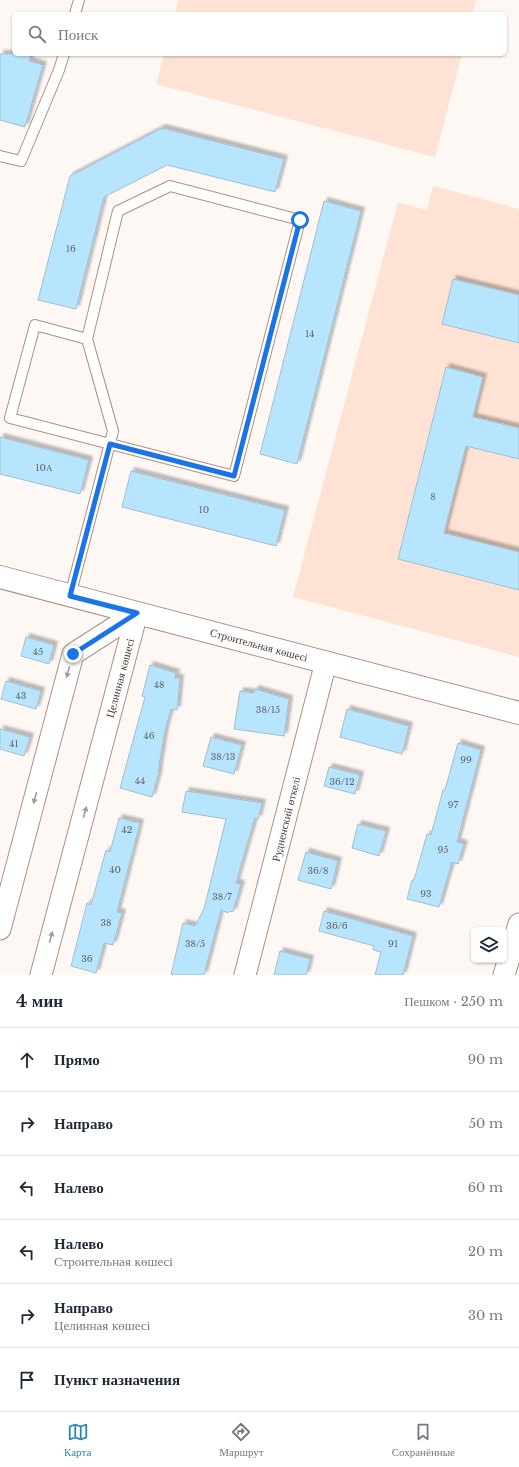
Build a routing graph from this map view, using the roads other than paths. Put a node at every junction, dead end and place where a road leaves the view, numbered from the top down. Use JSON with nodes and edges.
{"nodes":[{"id":1,"x":79,"y":0,"type":"edge"},
{"id":2,"x":76,"y":12,"type":"edge"},
{"id":3,"x":63,"y":56,"type":"edge"},
{"id":4,"x":0,"y":156,"type":"edge"},
{"id":5,"x":87,"y":339,"type":"junction"},
{"id":6,"x":110,"y":444,"type":"junction"},
{"id":7,"x":0,"y":577,"type":"edge"},
{"id":8,"x":70,"y":596,"type":"junction"},
{"id":9,"x":137,"y":613,"type":"junction"},
{"id":10,"x":326,"y":662,"type":"junction"},
{"id":11,"x":519,"y":712,"type":"edge"},
{"id":12,"x":519,"y":924,"type":"edge"},
{"id":13,"x":0,"y":929,"type":"edge"},
{"id":14,"x":41,"y":975,"type":"edge"},
{"id":15,"x":245,"y":975,"type":"edge"},
{"id":16,"x":504,"y":975,"type":"edge"}],
"edges":[{"from":1,"to":2,"type":"lane"},
{"from":3,"to":4,"type":"lane"},
{"from":5,"to":6,"type":"lane"},
{"from":5,"to":6,"type":"lane"},
{"from":5,"to":6,"type":"lane"},
{"from":6,"to":8,"type":"lane"},
{"from":7,"to":8,"type":"street","name":"Строительная көшесі"},
{"from":8,"to":9,"type":"street","name":"Строительная көшесі"},
{"from":9,"to":10,"type":"street","name":"Строительная көшесі"},
{"from":9,"to":13,"type":"street","name":"Целинная көшесі","one_way":true},
{"from":14,"to":9,"type":"street","name":"Целинная көшесі","one_way":true},
{"from":10,"to":11,"type":"street","name":"Строительная көшесі"},
{"from":10,"to":15,"type":"street","name":"Рудненский өткелі"},
{"from":12,"to":16,"type":"street"}]}
